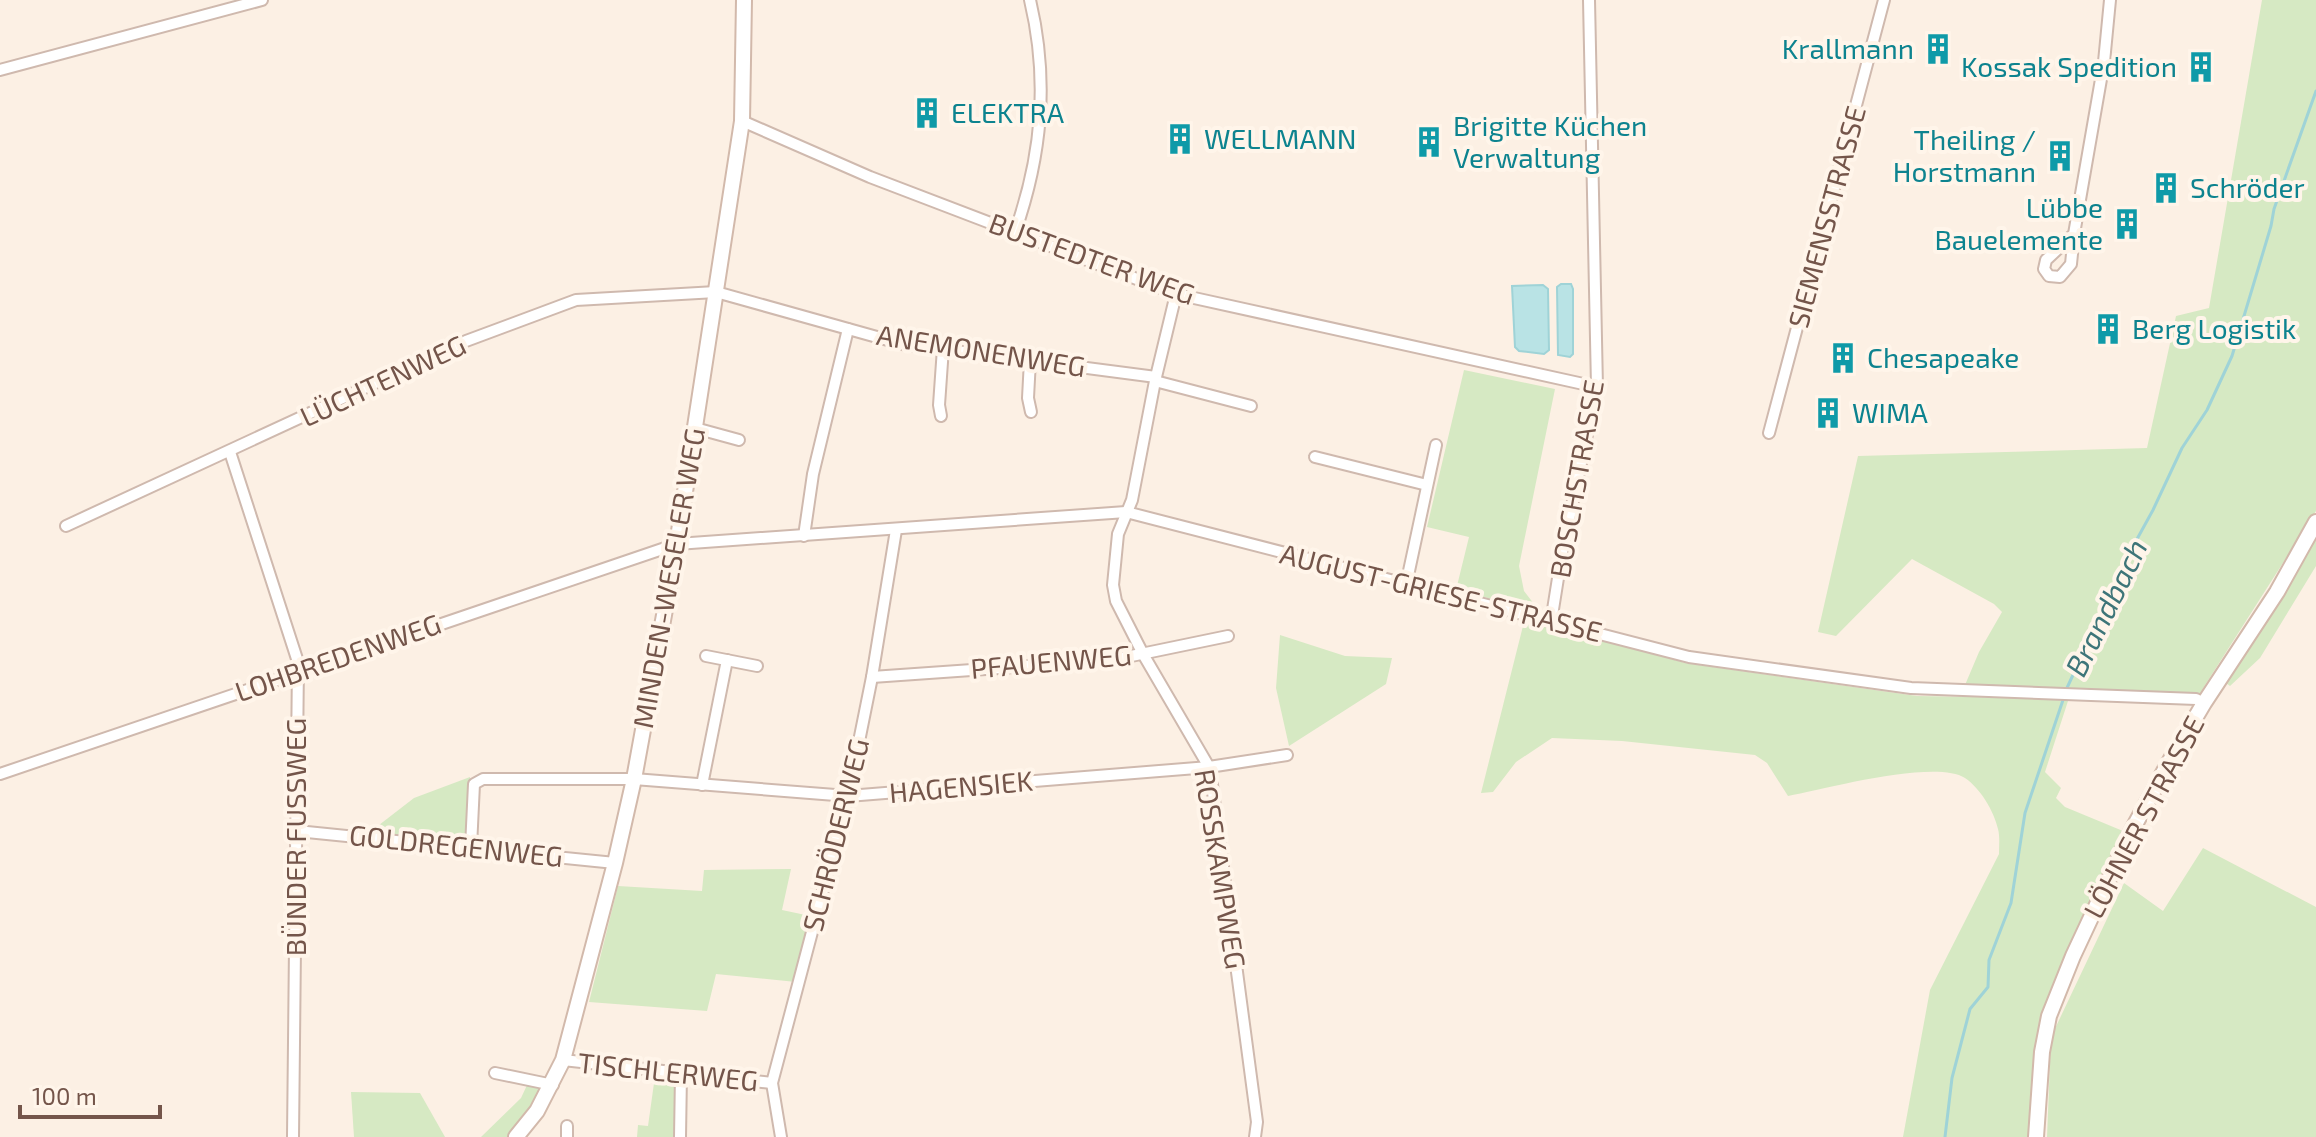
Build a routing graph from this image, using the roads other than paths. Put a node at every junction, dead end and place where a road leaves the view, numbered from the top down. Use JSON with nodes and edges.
{"nodes":[{"id":1,"x":262,"y":0,"type":"edge"},
{"id":2,"x":744,"y":0,"type":"edge"},
{"id":3,"x":1030,"y":0,"type":"edge"},
{"id":4,"x":1589,"y":0,"type":"edge"},
{"id":5,"x":1884,"y":0,"type":"edge"},
{"id":6,"x":2110,"y":0,"type":"edge"},
{"id":7,"x":0,"y":70,"type":"edge"},
{"id":8,"x":742,"y":121,"type":"junction"},
{"id":9,"x":1015,"y":232,"type":"junction"},
{"id":10,"x":2074,"y":234,"type":"dead end"},
{"id":11,"x":716,"y":292,"type":"junction"},
{"id":12,"x":1176,"y":294,"type":"junction"},
{"id":13,"x":848,"y":329,"type":"junction"},
{"id":14,"x":943,"y":348,"type":"junction"},
{"id":15,"x":1030,"y":360,"type":"junction"},
{"id":16,"x":1156,"y":379,"type":"junction"},
{"id":17,"x":1597,"y":387,"type":"junction"},
{"id":18,"x":1251,"y":406,"type":"dead end"},
{"id":19,"x":1031,"y":412,"type":"dead end"},
{"id":20,"x":941,"y":416,"type":"dead end"},
{"id":21,"x":695,"y":428,"type":"junction"},
{"id":22,"x":1769,"y":433,"type":"dead end"},
{"id":23,"x":739,"y":440,"type":"dead end"},
{"id":24,"x":1436,"y":445,"type":"dead end"},
{"id":25,"x":230,"y":452,"type":"junction"},
{"id":26,"x":1315,"y":457,"type":"dead end"},
{"id":27,"x":1427,"y":485,"type":"junction"},
{"id":28,"x":1126,"y":512,"type":"junction"},
{"id":29,"x":2316,"y":522,"type":"edge"},
{"id":30,"x":66,"y":526,"type":"dead end"},
{"id":31,"x":896,"y":530,"type":"junction"},
{"id":32,"x":804,"y":536,"type":"junction"},
{"id":33,"x":677,"y":544,"type":"junction"},
{"id":34,"x":1406,"y":585,"type":"junction"},
{"id":35,"x":1551,"y":622,"type":"junction"},
{"id":36,"x":1228,"y":636,"type":"dead end"},
{"id":37,"x":1143,"y":654,"type":"junction"},
{"id":38,"x":706,"y":656,"type":"dead end"},
{"id":39,"x":727,"y":660,"type":"junction"},
{"id":40,"x":757,"y":666,"type":"dead end"},
{"id":41,"x":296,"y":673,"type":"junction"},
{"id":42,"x":872,"y":677,"type":"junction"},
{"id":43,"x":2204,"y":703,"type":"junction"},
{"id":44,"x":1287,"y":755,"type":"dead end"},
{"id":45,"x":1209,"y":767,"type":"junction"},
{"id":46,"x":0,"y":774,"type":"edge"},
{"id":47,"x":634,"y":779,"type":"junction"},
{"id":48,"x":702,"y":785,"type":"junction"},
{"id":49,"x":848,"y":796,"type":"junction"},
{"id":50,"x":297,"y":831,"type":"junction"},
{"id":51,"x":471,"y":847,"type":"junction"},
{"id":52,"x":615,"y":863,"type":"junction"},
{"id":53,"x":563,"y":1060,"type":"junction"},
{"id":54,"x":495,"y":1073,"type":"dead end"},
{"id":55,"x":681,"y":1074,"type":"junction"},
{"id":56,"x":772,"y":1083,"type":"junction"},
{"id":57,"x":553,"y":1085,"type":"junction"},
{"id":58,"x":293,"y":1137,"type":"edge"},
{"id":59,"x":516,"y":1137,"type":"edge"},
{"id":60,"x":680,"y":1137,"type":"edge"},
{"id":61,"x":781,"y":1137,"type":"edge"},
{"id":62,"x":1255,"y":1137,"type":"edge"},
{"id":63,"x":2036,"y":1137,"type":"edge"}],
"edges":[{"from":1,"to":7,"type":"street"},
{"from":2,"to":8,"type":"street","name":"MINDEN-WESELER WEG"},
{"from":3,"to":9,"type":"street"},
{"from":4,"to":17,"type":"street","name":"BOSCHSTRASSE"},
{"from":5,"to":22,"type":"street","name":"SIEMENSSTRASSE"},
{"from":6,"to":10,"type":"street"},
{"from":8,"to":9,"type":"street","name":"BUSTEDTER WEG"},
{"from":8,"to":11,"type":"street","name":"MINDEN-WESELER WEG"},
{"from":9,"to":12,"type":"street","name":"BUSTEDTER WEG"},
{"from":11,"to":13,"type":"street","name":"ANEMONENWEG"},
{"from":11,"to":21,"type":"street","name":"MINDEN-WESELER WEG"},
{"from":11,"to":25,"type":"street","name":"LÜCHTENWEG"},
{"from":12,"to":16,"type":"street","name":"ROSSKAMPWEG"},
{"from":12,"to":17,"type":"street","name":"BUSTEDTER WEG"},
{"from":13,"to":14,"type":"street","name":"ANEMONENWEG"},
{"from":13,"to":32,"type":"street"},
{"from":14,"to":15,"type":"street","name":"ANEMONENWEG"},
{"from":14,"to":20,"type":"street"},
{"from":15,"to":16,"type":"street","name":"ANEMONENWEG"},
{"from":15,"to":19,"type":"street"},
{"from":16,"to":18,"type":"street","name":"ANEMONENWEG"},
{"from":16,"to":28,"type":"street","name":"ROSSKAMPWEG"},
{"from":17,"to":35,"type":"street","name":"BOSCHSTRASSE"},
{"from":21,"to":23,"type":"street"},
{"from":21,"to":33,"type":"street","name":"MINDEN-WESELER WEG"},
{"from":24,"to":27,"type":"street"},
{"from":25,"to":30,"type":"street","name":"LÜCHTENWEG"},
{"from":25,"to":41,"type":"street","name":"BÜNDER FUSSWEG"},
{"from":26,"to":27,"type":"street"},
{"from":27,"to":34,"type":"street"},
{"from":28,"to":31,"type":"street","name":"AUGUST-GRIESE-STRASSE"},
{"from":28,"to":34,"type":"street","name":"AUGUST-GRIESE-STRASSE"},
{"from":28,"to":37,"type":"street","name":"ROSSKAMPWEG"},
{"from":29,"to":43,"type":"street","name":"LÖHNER STRASSE"},
{"from":31,"to":32,"type":"street","name":"AUGUST-GRIESE-STRASSE"},
{"from":31,"to":42,"type":"street","name":"SCHRÖDERWEG"},
{"from":32,"to":33,"type":"street","name":"AUGUST-GRIESE-STRASSE"},
{"from":33,"to":41,"type":"street","name":"LOHBREDENWEG"},
{"from":33,"to":47,"type":"street","name":"MINDEN-WESELER WEG"},
{"from":34,"to":35,"type":"street","name":"AUGUST-GRIESE-STRASSE"},
{"from":35,"to":43,"type":"street","name":"AUGUST-GRIESE-STRASSE"},
{"from":36,"to":37,"type":"street","name":"PFAUENWEG"},
{"from":37,"to":42,"type":"street","name":"PFAUENWEG"},
{"from":37,"to":45,"type":"street","name":"ROSSKAMPWEG"},
{"from":38,"to":39,"type":"street"},
{"from":39,"to":40,"type":"street"},
{"from":39,"to":48,"type":"street"},
{"from":41,"to":46,"type":"street","name":"LOHBREDENWEG"},
{"from":41,"to":50,"type":"street","name":"BÜNDER FUSSWEG"},
{"from":42,"to":49,"type":"street","name":"SCHRÖDERWEG"},
{"from":43,"to":63,"type":"street","name":"LÖHNER STRASSE"},
{"from":44,"to":45,"type":"street","name":"HAGENSIEK"},
{"from":45,"to":49,"type":"street","name":"HAGENSIEK"},
{"from":45,"to":62,"type":"street","name":"ROSSKAMPWEG"},
{"from":47,"to":48,"type":"street","name":"HAGENSIEK"},
{"from":47,"to":51,"type":"street","name":"HAGENSIEK"},
{"from":47,"to":52,"type":"street","name":"MINDEN-WESELER WEG"},
{"from":48,"to":49,"type":"street","name":"HAGENSIEK"},
{"from":49,"to":56,"type":"street","name":"SCHRÖDERWEG"},
{"from":50,"to":51,"type":"street","name":"GOLDREGENWEG"},
{"from":50,"to":58,"type":"street","name":"BÜNDER FUSSWEG"},
{"from":51,"to":52,"type":"street","name":"GOLDREGENWEG"},
{"from":52,"to":53,"type":"street","name":"MINDEN-WESELER WEG"},
{"from":53,"to":55,"type":"street","name":"TISCHLERWEG"},
{"from":53,"to":57,"type":"street","name":"MINDEN-WESELER WEG"},
{"from":54,"to":57,"type":"street"},
{"from":55,"to":56,"type":"street","name":"TISCHLERWEG"},
{"from":55,"to":60,"type":"street"},
{"from":56,"to":61,"type":"street","name":"SCHRÖDERWEG"},
{"from":57,"to":59,"type":"street","name":"MINDEN-WESELER WEG"}]}
